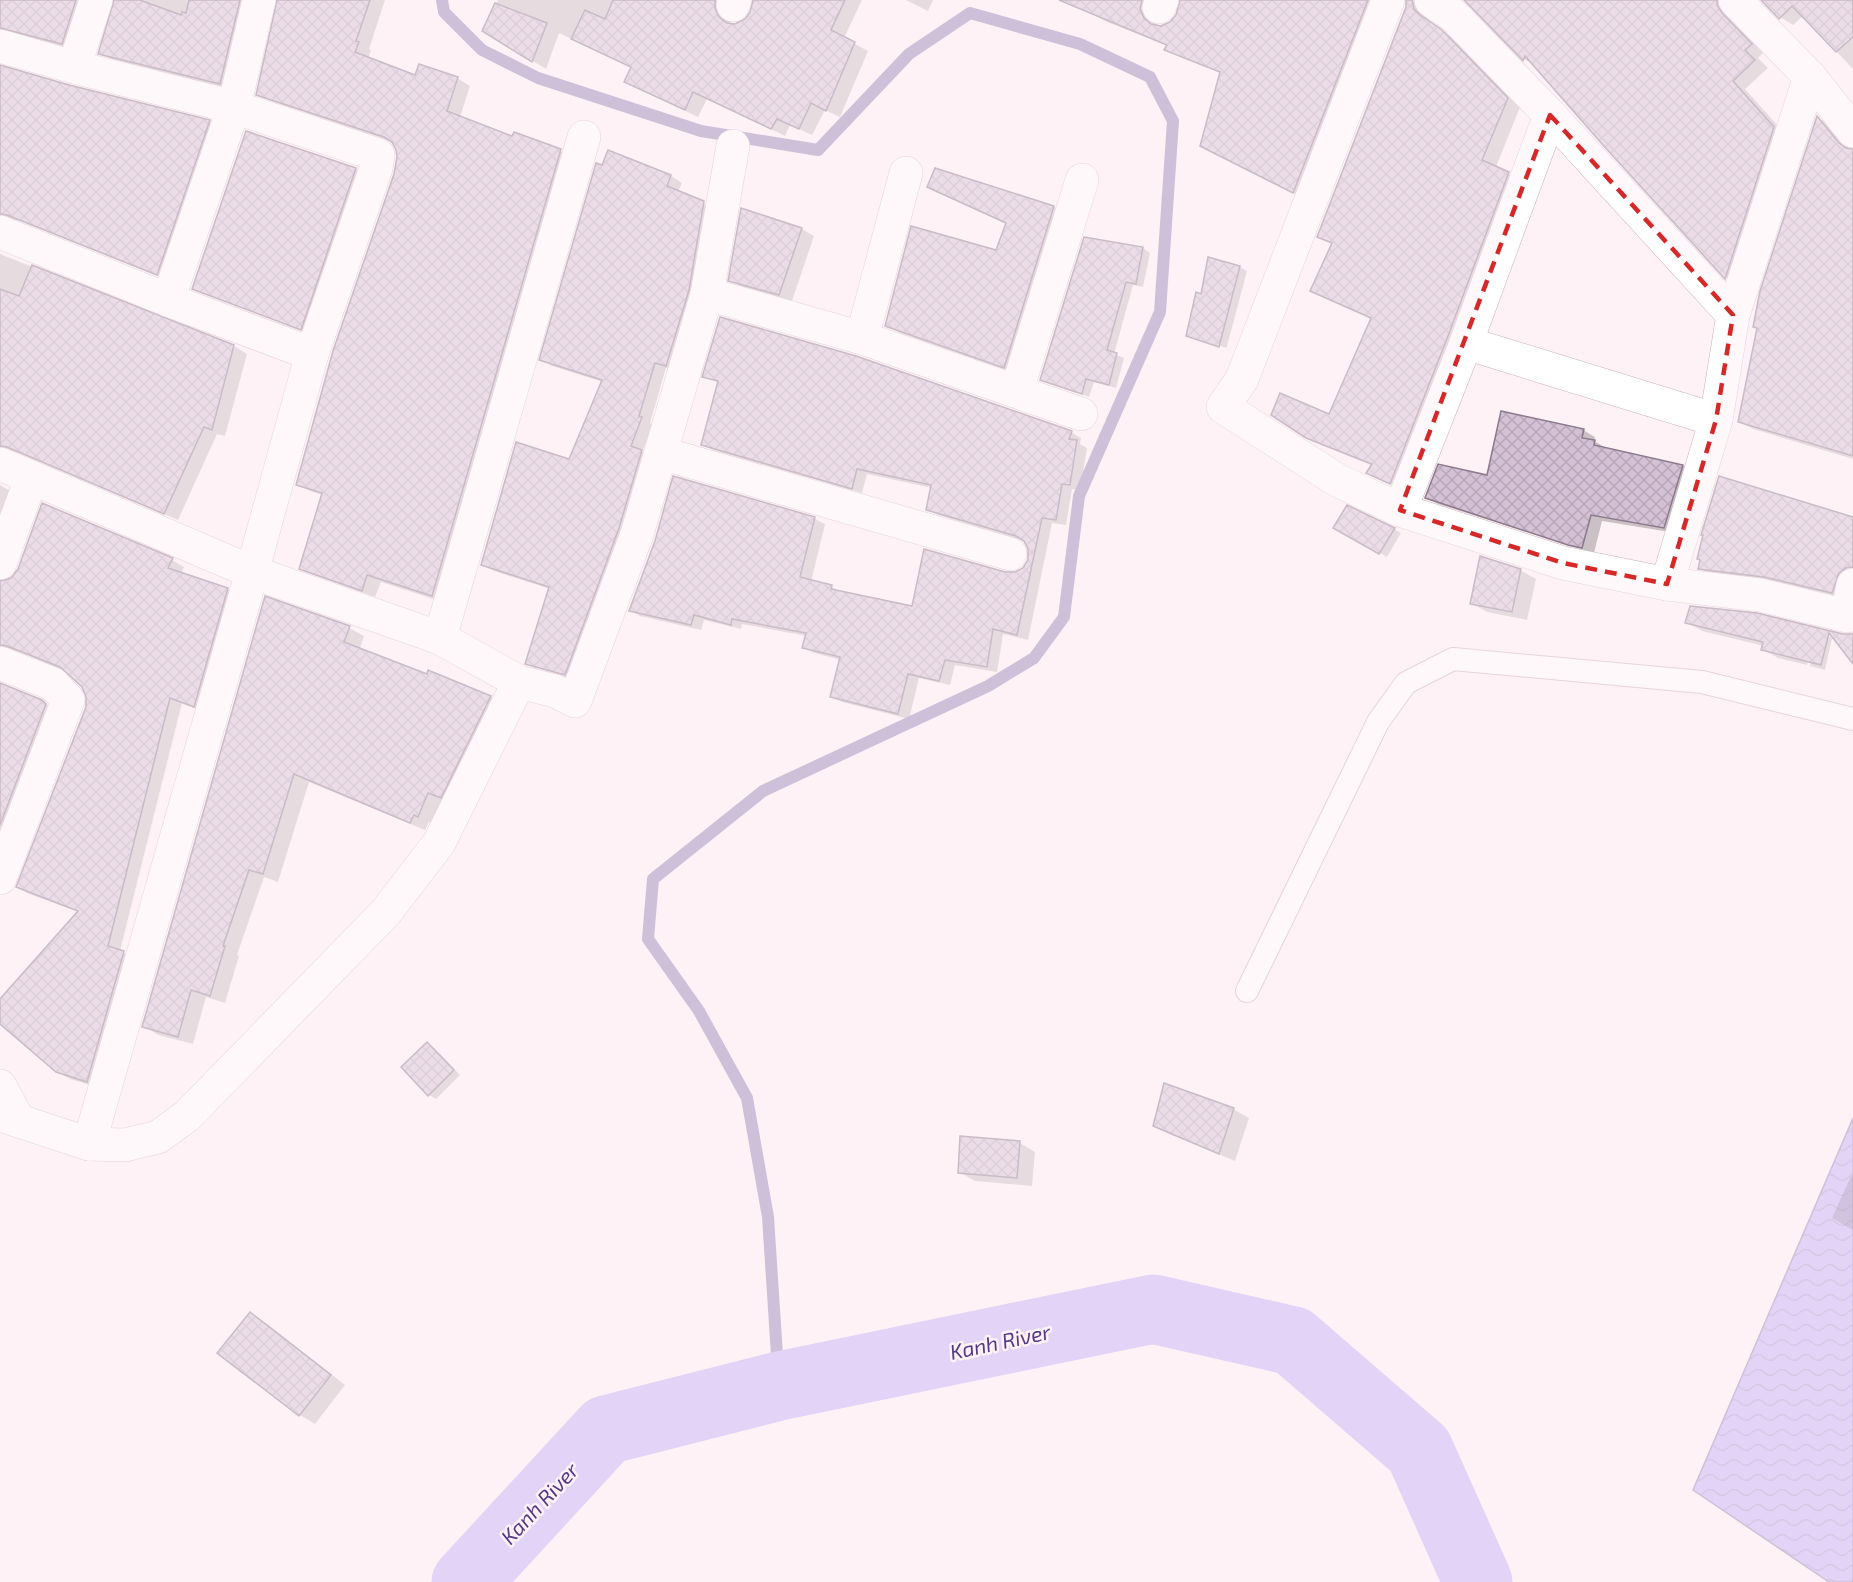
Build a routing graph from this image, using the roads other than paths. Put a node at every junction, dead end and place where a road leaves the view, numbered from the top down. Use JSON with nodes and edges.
{"nodes":[{"id":1,"x":96,"y":0,"type":"edge"},
{"id":2,"x":259,"y":0,"type":"edge"},
{"id":3,"x":1388,"y":0,"type":"edge"},
{"id":4,"x":1431,"y":0,"type":"edge"},
{"id":5,"x":1735,"y":0,"type":"edge"},
{"id":6,"x":0,"y":46,"type":"edge"},
{"id":7,"x":74,"y":68,"type":"junction"},
{"id":8,"x":1810,"y":77,"type":"junction"},
{"id":9,"x":234,"y":107,"type":"junction"},
{"id":10,"x":1550,"y":116,"type":"junction"},
{"id":11,"x":1853,"y":131,"type":"edge"},
{"id":12,"x":584,"y":137,"type":"dead end"},
{"id":13,"x":733,"y":146,"type":"dead end"},
{"id":14,"x":906,"y":173,"type":"dead end"},
{"id":15,"x":1082,"y":180,"type":"dead end"},
{"id":16,"x":0,"y":232,"type":"edge"},
{"id":17,"x":707,"y":294,"type":"junction"},
{"id":18,"x":168,"y":300,"type":"junction"},
{"id":19,"x":1733,"y":315,"type":"junction"},
{"id":20,"x":862,"y":338,"type":"junction"},
{"id":21,"x":1466,"y":343,"type":"junction"},
{"id":22,"x":312,"y":354,"type":"junction"},
{"id":23,"x":1017,"y":390,"type":"junction"},
{"id":24,"x":1081,"y":414,"type":"dead end"},
{"id":25,"x":1716,"y":420,"type":"junction"},
{"id":26,"x":661,"y":453,"type":"junction"},
{"id":27,"x":0,"y":464,"type":"edge"},
{"id":28,"x":31,"y":479,"type":"junction"},
{"id":29,"x":1400,"y":510,"type":"junction"},
{"id":30,"x":1010,"y":554,"type":"dead end"},
{"id":31,"x":0,"y":563,"type":"edge"},
{"id":32,"x":252,"y":572,"type":"junction"},
{"id":33,"x":1667,"y":584,"type":"junction"},
{"id":34,"x":1853,"y":585,"type":"edge"},
{"id":35,"x":440,"y":638,"type":"junction"},
{"id":36,"x":0,"y":663,"type":"edge"},
{"id":37,"x":519,"y":682,"type":"junction"},
{"id":38,"x":1853,"y":719,"type":"edge"},
{"id":39,"x":0,"y":878,"type":"edge"},
{"id":40,"x":1247,"y":991,"type":"dead end"},
{"id":41,"x":0,"y":1086,"type":"edge"},
{"id":42,"x":9,"y":1118,"type":"edge"},
{"id":43,"x":89,"y":1144,"type":"junction"}],
"edges":[{"from":1,"to":7,"type":"street"},
{"from":2,"to":9,"type":"street"},
{"from":3,"to":29,"type":"street"},
{"from":4,"to":10,"type":"street"},
{"from":5,"to":8,"type":"street"},
{"from":6,"to":7,"type":"street"},
{"from":7,"to":9,"type":"street"},
{"from":8,"to":11,"type":"street"},
{"from":8,"to":19,"type":"street"},
{"from":9,"to":18,"type":"street"},
{"from":9,"to":22,"type":"street"},
{"from":10,"to":19,"type":"street"},
{"from":10,"to":21,"type":"street"},
{"from":12,"to":35,"type":"street"},
{"from":13,"to":17,"type":"street"},
{"from":14,"to":20,"type":"street"},
{"from":15,"to":23,"type":"street"},
{"from":16,"to":18,"type":"street"},
{"from":17,"to":20,"type":"street"},
{"from":17,"to":26,"type":"street"},
{"from":18,"to":22,"type":"street"},
{"from":19,"to":25,"type":"street"},
{"from":20,"to":23,"type":"street"},
{"from":21,"to":25,"type":"street"},
{"from":21,"to":29,"type":"street"},
{"from":22,"to":32,"type":"street"},
{"from":23,"to":24,"type":"street"},
{"from":25,"to":33,"type":"street"},
{"from":26,"to":30,"type":"street"},
{"from":26,"to":37,"type":"street"},
{"from":27,"to":28,"type":"street"},
{"from":28,"to":31,"type":"street"},
{"from":28,"to":32,"type":"street"},
{"from":29,"to":33,"type":"street"},
{"from":32,"to":35,"type":"street"},
{"from":32,"to":43,"type":"street"},
{"from":33,"to":34,"type":"street"},
{"from":35,"to":37,"type":"street"},
{"from":36,"to":39,"type":"street"},
{"from":37,"to":43,"type":"street"},
{"from":38,"to":40,"type":"lane"},
{"from":41,"to":42,"type":"street"},
{"from":42,"to":43,"type":"street"}]}
